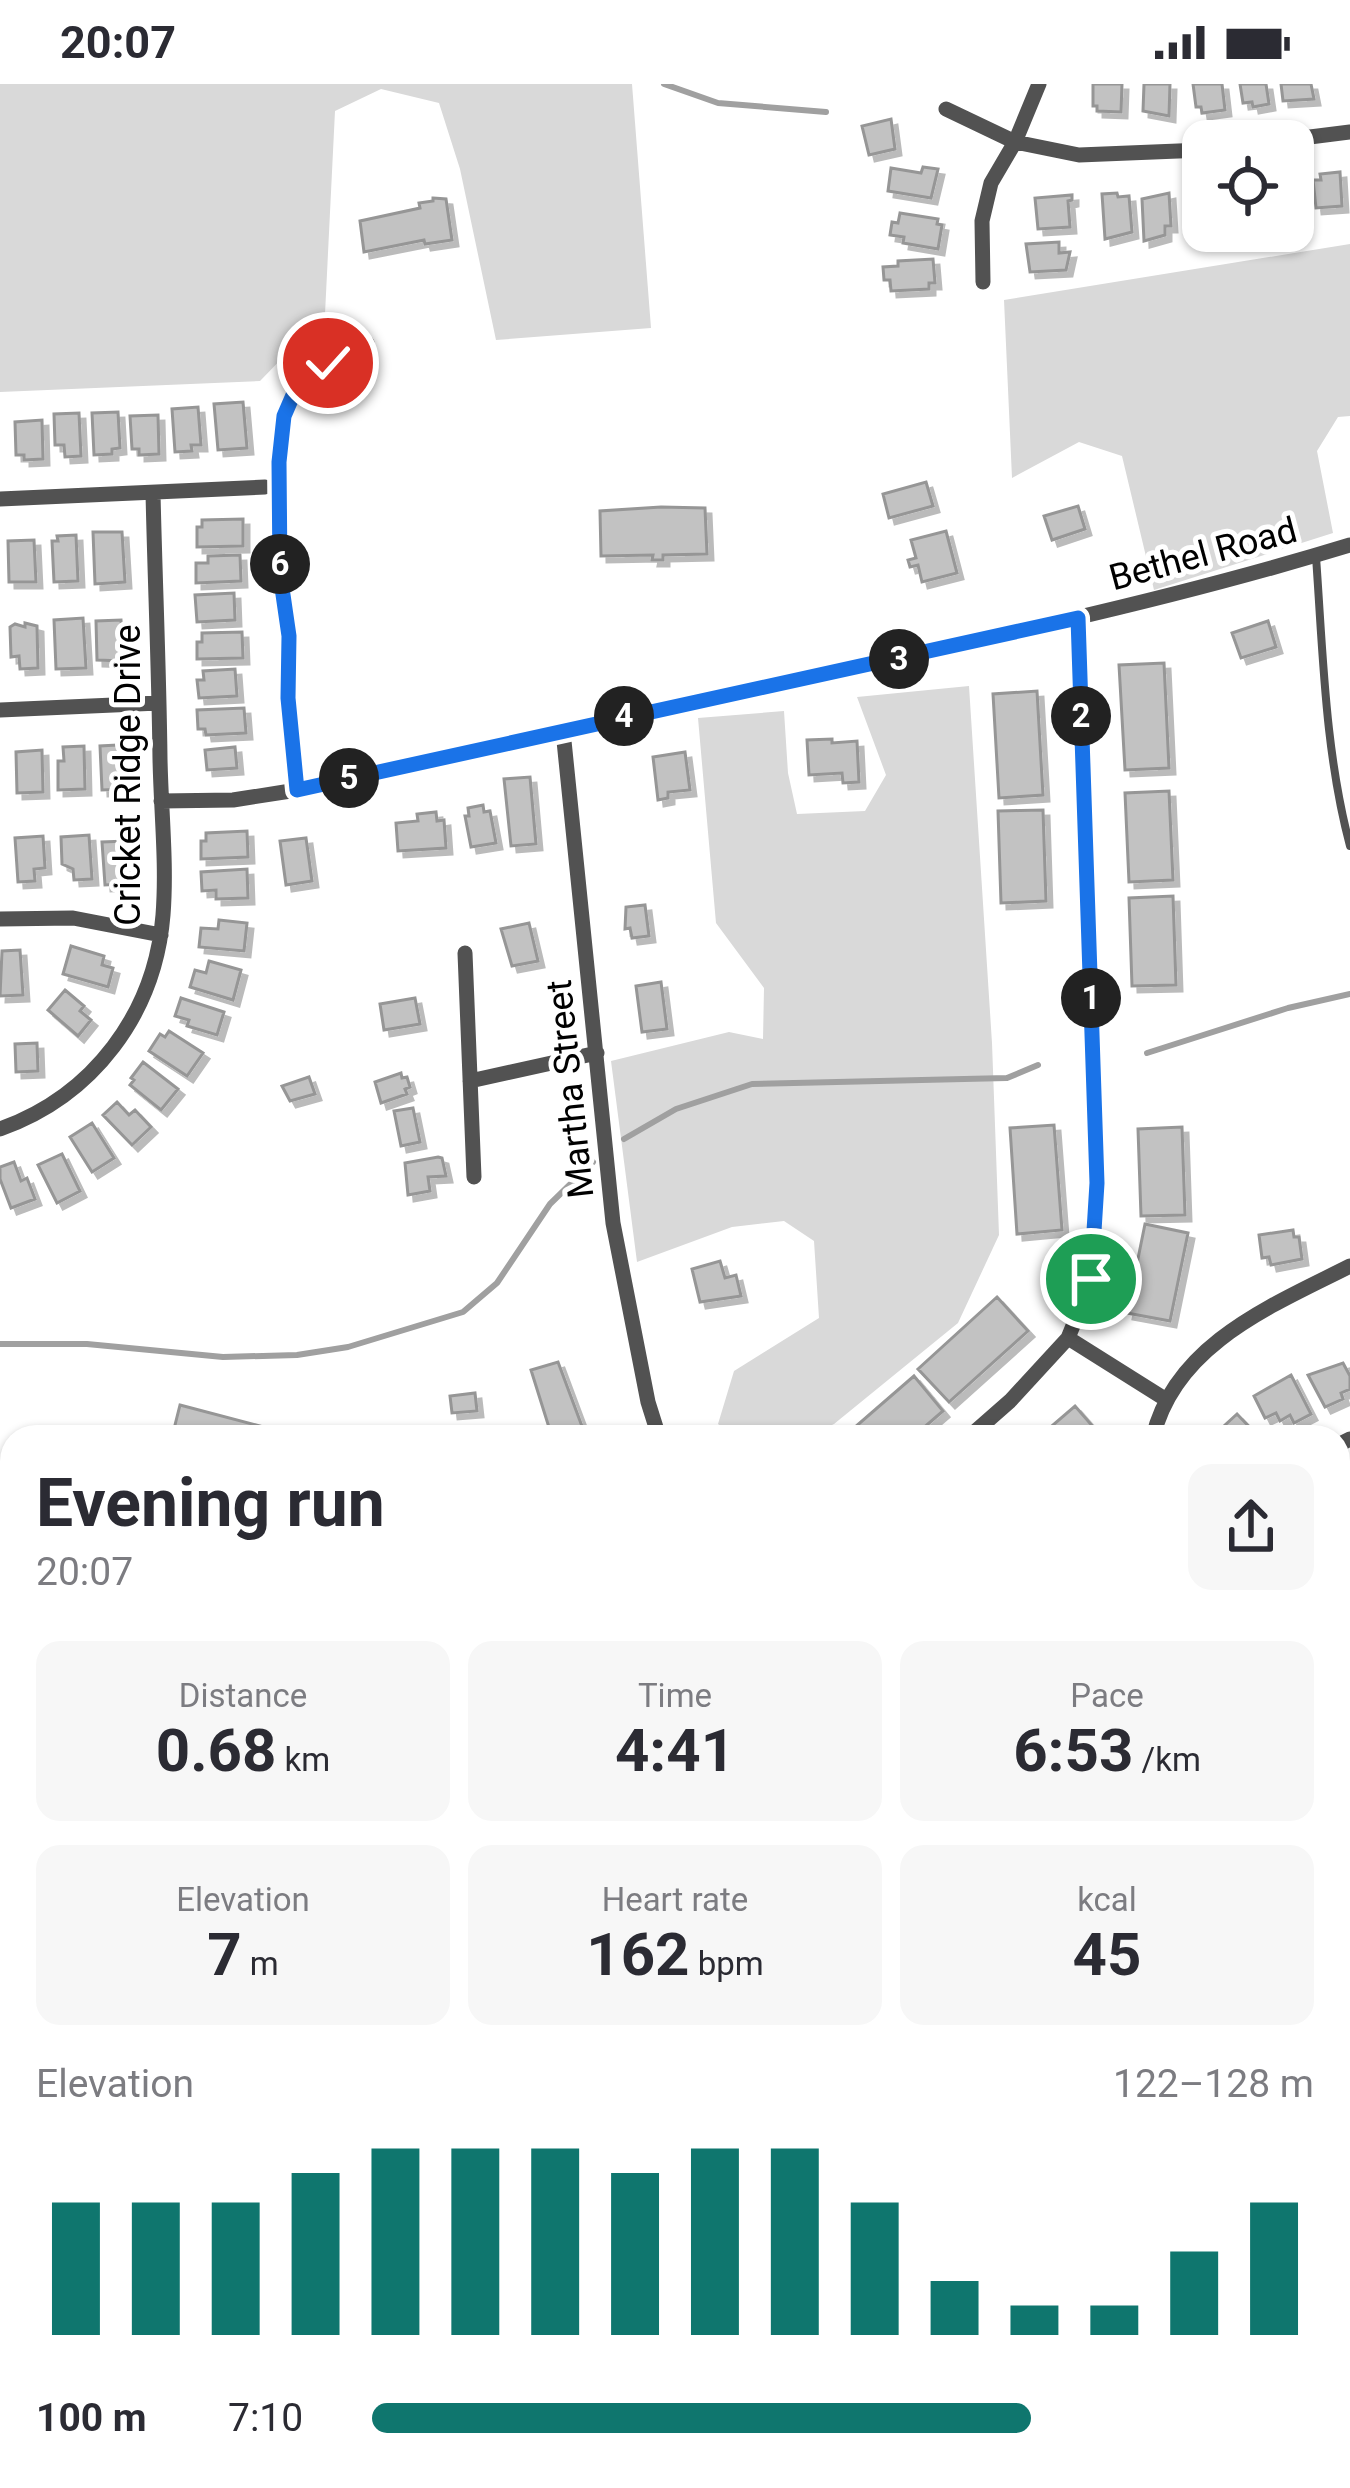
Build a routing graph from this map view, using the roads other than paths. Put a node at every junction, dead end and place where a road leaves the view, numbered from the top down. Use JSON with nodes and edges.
{"nodes":[{"id":1,"x":1040,"y":84,"type":"edge"},
{"id":2,"x":946,"y":109,"type":"dead end"},
{"id":3,"x":1350,"y":132,"type":"edge"},
{"id":4,"x":1314,"y":136,"type":"edge"},
{"id":5,"x":1016,"y":142,"type":"junction"},
{"id":6,"x":1182,"y":151,"type":"edge"},
{"id":7,"x":983,"y":282,"type":"dead end"},
{"id":8,"x":367,"y":343,"type":"dead end"},
{"id":9,"x":265,"y":487,"type":"dead end"},
{"id":10,"x":153,"y":493,"type":"junction"},
{"id":11,"x":0,"y":500,"type":"edge"},
{"id":12,"x":1350,"y":545,"type":"edge"},
{"id":13,"x":1316,"y":555,"type":"junction"},
{"id":14,"x":1078,"y":618,"type":"junction"},
{"id":15,"x":159,"y":704,"type":"junction"},
{"id":16,"x":0,"y":710,"type":"edge"},
{"id":17,"x":563,"y":731,"type":"junction"},
{"id":18,"x":297,"y":790,"type":"junction"},
{"id":19,"x":161,"y":802,"type":"junction"},
{"id":20,"x":1350,"y":846,"type":"edge"},
{"id":21,"x":0,"y":919,"type":"edge"},
{"id":22,"x":161,"y":935,"type":"junction"},
{"id":23,"x":465,"y":953,"type":"dead end"},
{"id":24,"x":597,"y":1052,"type":"junction"},
{"id":25,"x":470,"y":1081,"type":"junction"},
{"id":26,"x":0,"y":1129,"type":"edge"},
{"id":27,"x":474,"y":1178,"type":"dead end"},
{"id":28,"x":1350,"y":1266,"type":"edge"},
{"id":29,"x":1068,"y":1338,"type":"junction"},
{"id":30,"x":1165,"y":1399,"type":"junction"},
{"id":31,"x":655,"y":1425,"type":"edge"},
{"id":32,"x":983,"y":1425,"type":"edge"},
{"id":33,"x":1157,"y":1425,"type":"edge"}],
"edges":[{"from":1,"to":5,"type":"street"},
{"from":2,"to":5,"type":"street"},
{"from":3,"to":4,"type":"street"},
{"from":5,"to":6,"type":"street"},
{"from":5,"to":7,"type":"street"},
{"from":8,"to":18,"type":"street"},
{"from":9,"to":10,"type":"street"},
{"from":10,"to":11,"type":"street"},
{"from":10,"to":15,"type":"street","name":"Cricket Ridge Drive"},
{"from":12,"to":13,"type":"street","name":"Bethel Road"},
{"from":13,"to":14,"type":"street","name":"Bethel Road"},
{"from":13,"to":20,"type":"lane"},
{"from":14,"to":17,"type":"street","name":"Bethel Road"},
{"from":14,"to":29,"type":"street"},
{"from":15,"to":16,"type":"street"},
{"from":15,"to":19,"type":"street","name":"Cricket Ridge Drive"},
{"from":17,"to":18,"type":"street","name":"Bethel Road"},
{"from":17,"to":24,"type":"street","name":"Martha Street"},
{"from":18,"to":19,"type":"street","name":"Bethel Road"},
{"from":19,"to":22,"type":"street","name":"Cricket Ridge Drive"},
{"from":21,"to":22,"type":"street"},
{"from":22,"to":26,"type":"street","name":"Cricket Ridge Drive"},
{"from":23,"to":25,"type":"street"},
{"from":24,"to":25,"type":"street"},
{"from":24,"to":31,"type":"street","name":"Martha Street"},
{"from":25,"to":27,"type":"street"},
{"from":28,"to":30,"type":"street"},
{"from":29,"to":30,"type":"street"},
{"from":29,"to":32,"type":"street"},
{"from":30,"to":33,"type":"street"}]}
